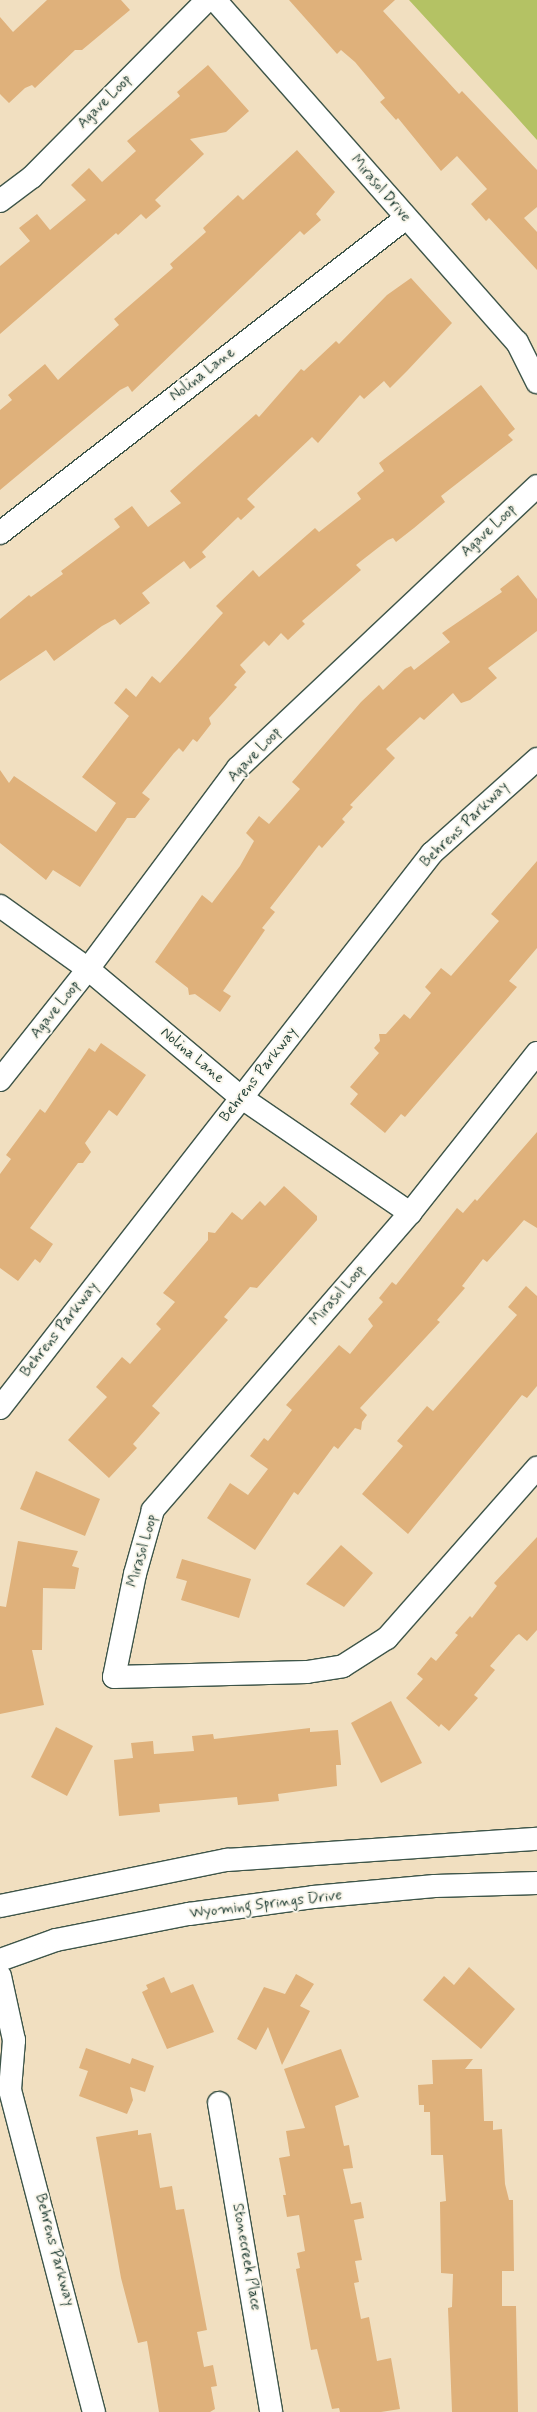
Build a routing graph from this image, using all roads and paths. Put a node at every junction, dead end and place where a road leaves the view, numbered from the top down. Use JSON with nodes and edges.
{"nodes":[{"id":1,"x":207,"y":0,"type":"edge"},
{"id":2,"x":215,"y":0,"type":"edge"},
{"id":3,"x":0,"y":201,"type":"edge"},
{"id":4,"x":406,"y":218,"type":"junction"},
{"id":5,"x":537,"y":382,"type":"edge"},
{"id":6,"x":537,"y":486,"type":"edge"},
{"id":7,"x":0,"y":533,"type":"edge"},
{"id":8,"x":537,"y":759,"type":"edge"},
{"id":9,"x":0,"y":906,"type":"edge"},
{"id":10,"x":88,"y":969,"type":"junction"},
{"id":11,"x":537,"y":1053,"type":"edge"},
{"id":12,"x":0,"y":1080,"type":"edge"},
{"id":13,"x":242,"y":1098,"type":"junction"},
{"id":14,"x":410,"y":1213,"type":"junction"},
{"id":15,"x":0,"y":1408,"type":"edge"},
{"id":16,"x":537,"y":1468,"type":"edge"},
{"id":17,"x":537,"y":1839,"type":"edge"},
{"id":18,"x":537,"y":1883,"type":"edge"},
{"id":19,"x":0,"y":1906,"type":"edge"},
{"id":20,"x":0,"y":1960,"type":"edge"},
{"id":21,"x":0,"y":1976,"type":"edge"},
{"id":22,"x":5,"y":2084,"type":"edge"},
{"id":23,"x":219,"y":2103,"type":"dead end"},
{"id":24,"x":94,"y":2412,"type":"edge"},
{"id":25,"x":271,"y":2412,"type":"edge"}],
"edges":[{"from":1,"to":3,"type":"street","name":"Agave Loop"},
{"from":2,"to":4,"type":"street","name":"Mirasol Drive"},
{"from":4,"to":5,"type":"street","name":"Mirasol Drive"},
{"from":4,"to":7,"type":"street","name":"Nolina Lane"},
{"from":6,"to":10,"type":"street","name":"Agave Loop"},
{"from":8,"to":13,"type":"street","name":"Behrens Parkway"},
{"from":9,"to":10,"type":"street","name":"Nolina Lane"},
{"from":10,"to":12,"type":"street","name":"Agave Loop"},
{"from":10,"to":13,"type":"street","name":"Nolina Lane"},
{"from":11,"to":14,"type":"street","name":"Mirasol Loop"},
{"from":13,"to":14,"type":"street","name":"Nolina Lane"},
{"from":13,"to":15,"type":"street","name":"Behrens Parkway"},
{"from":14,"to":16,"type":"street","name":"Mirasol Loop"},
{"from":17,"to":19,"type":"street"},
{"from":18,"to":20,"type":"street","name":"Wyoming Springs Drive"},
{"from":21,"to":22,"type":"street","name":"Behrens Parkway"},
{"from":22,"to":24,"type":"street","name":"Behrens Parkway"},
{"from":23,"to":25,"type":"street","name":"Stonecreek Place"}]}
